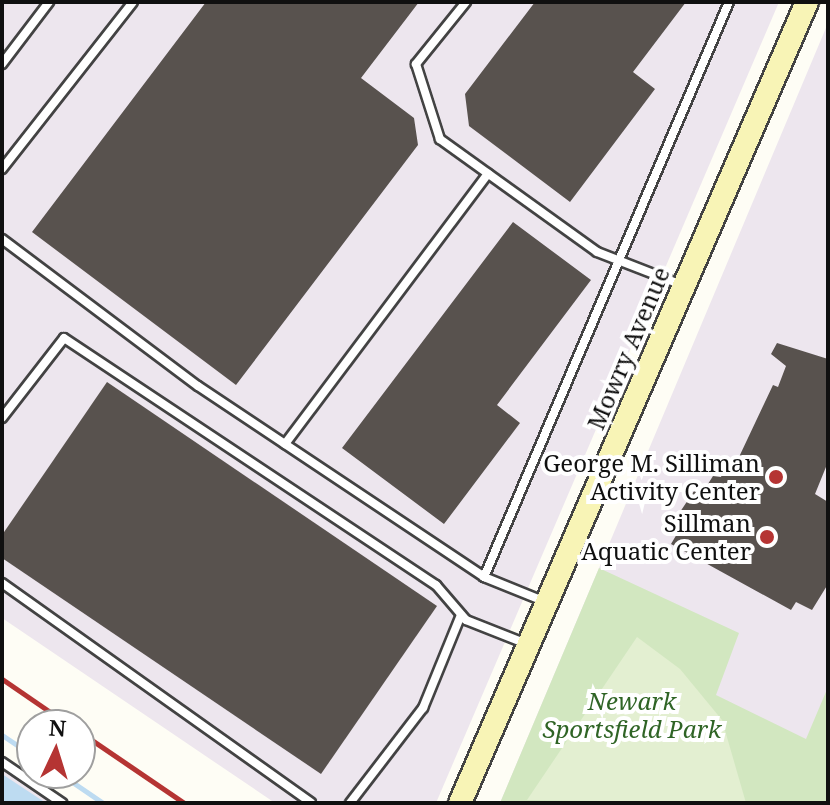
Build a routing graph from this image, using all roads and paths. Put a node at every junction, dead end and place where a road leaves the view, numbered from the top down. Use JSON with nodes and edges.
{"nodes":[{"id":1,"x":49,"y":2,"type":"edge"},
{"id":2,"x":133,"y":2,"type":"edge"},
{"id":3,"x":466,"y":2,"type":"edge"},
{"id":4,"x":729,"y":2,"type":"edge"},
{"id":5,"x":807,"y":2,"type":"edge"},
{"id":6,"x":2,"y":64,"type":"edge"},
{"id":7,"x":2,"y":169,"type":"edge"},
{"id":8,"x":488,"y":174,"type":"junction"},
{"id":9,"x":2,"y":240,"type":"edge"},
{"id":10,"x":618,"y":261,"type":"junction"},
{"id":11,"x":683,"y":285,"type":"junction"},
{"id":12,"x":2,"y":418,"type":"edge"},
{"id":13,"x":285,"y":444,"type":"junction"},
{"id":14,"x":484,"y":577,"type":"junction"},
{"id":15,"x":2,"y":583,"type":"edge"},
{"id":16,"x":546,"y":602,"type":"junction"},
{"id":17,"x":461,"y":615,"type":"junction"},
{"id":18,"x":527,"y":644,"type":"junction"},
{"id":19,"x":2,"y":762,"type":"edge"},
{"id":20,"x":62,"y":803,"type":"edge"},
{"id":21,"x":311,"y":803,"type":"edge"},
{"id":22,"x":350,"y":803,"type":"edge"},
{"id":23,"x":460,"y":803,"type":"edge"}],
"edges":[{"from":1,"to":6,"type":"lane"},
{"from":2,"to":7,"type":"lane"},
{"from":3,"to":8,"type":"lane"},
{"from":4,"to":10,"type":"lane"},
{"from":5,"to":11,"type":"main road","name":"Mowry Avenue"},
{"from":8,"to":10,"type":"lane"},
{"from":8,"to":13,"type":"lane"},
{"from":9,"to":13,"type":"lane"},
{"from":10,"to":11,"type":"lane"},
{"from":10,"to":14,"type":"lane"},
{"from":11,"to":16,"type":"main road","name":"Mowry Avenue"},
{"from":12,"to":17,"type":"lane"},
{"from":13,"to":14,"type":"lane"},
{"from":14,"to":16,"type":"lane"},
{"from":15,"to":21,"type":"lane"},
{"from":16,"to":18,"type":"main road","name":"Mowry Avenue"},
{"from":17,"to":18,"type":"lane"},
{"from":17,"to":22,"type":"lane"},
{"from":18,"to":23,"type":"main road","name":"Mowry Avenue"},
{"from":19,"to":20,"type":"lane"}]}
